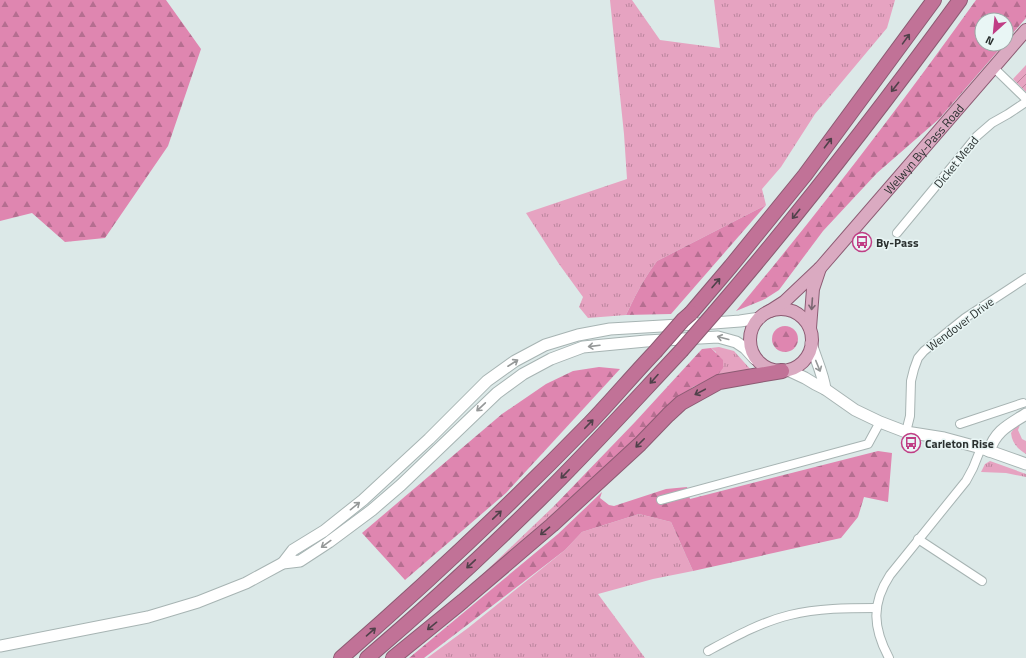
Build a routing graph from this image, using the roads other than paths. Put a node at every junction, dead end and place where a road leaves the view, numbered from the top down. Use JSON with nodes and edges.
{"nodes":[{"id":1,"x":934,"y":0,"type":"edge"},
{"id":2,"x":960,"y":0,"type":"edge"},
{"id":3,"x":1026,"y":30,"type":"edge"},
{"id":4,"x":993,"y":67,"type":"junction"},
{"id":5,"x":1026,"y":100,"type":"edge"},
{"id":6,"x":897,"y":233,"type":"dead end"},
{"id":7,"x":821,"y":267,"type":"junction"},
{"id":8,"x":1026,"y":278,"type":"edge"},
{"id":9,"x":770,"y":311,"type":"junction"},
{"id":10,"x":760,"y":318,"type":"junction"},
{"id":11,"x":810,"y":328,"type":"junction"},
{"id":12,"x":811,"y":343,"type":"junction"},
{"id":13,"x":755,"y":359,"type":"junction"},
{"id":14,"x":785,"y":371,"type":"junction"},
{"id":15,"x":825,"y":389,"type":"junction"},
{"id":16,"x":1009,"y":408,"type":"junction"},
{"id":17,"x":1024,"y":409,"type":"edge"},
{"id":18,"x":1016,"y":420,"type":"junction"},
{"id":19,"x":880,"y":422,"type":"junction"},
{"id":20,"x":960,"y":424,"type":"dead end"},
{"id":21,"x":906,"y":432,"type":"junction"},
{"id":22,"x":985,"y":449,"type":"junction"},
{"id":23,"x":1026,"y":464,"type":"edge"},
{"id":24,"x":661,"y":500,"type":"dead end"},
{"id":25,"x":918,"y":539,"type":"junction"},
{"id":26,"x":283,"y":563,"type":"junction"},
{"id":27,"x":982,"y":581,"type":"dead end"},
{"id":28,"x":876,"y":608,"type":"junction"},
{"id":29,"x":0,"y":646,"type":"edge"},
{"id":30,"x":708,"y":651,"type":"dead end"},
{"id":31,"x":341,"y":658,"type":"edge"},
{"id":32,"x":367,"y":658,"type":"edge"},
{"id":33,"x":393,"y":658,"type":"edge"},
{"id":34,"x":889,"y":658,"type":"edge"}],
"edges":[{"from":31,"to":1,"type":"highway","one_way":true,"bridge":true},
{"from":2,"to":32,"type":"highway","one_way":true,"bridge":true},
{"from":3,"to":4,"type":"main road","name":"Welwyn By-Pass Road"},
{"from":4,"to":5,"type":"street"},
{"from":4,"to":7,"type":"main road","name":"Welwyn By-Pass Road"},
{"from":5,"to":6,"type":"street","name":"Dicket Mead"},
{"from":7,"to":9,"type":"main road","name":"Welwyn By-Pass Road"},
{"from":7,"to":11,"type":"main road","name":"Welwyn By-Pass Road","one_way":true},
{"from":8,"to":21,"type":"street","name":"Wendover Drive"},
{"from":9,"to":10,"type":"main road"},
{"from":9,"to":11,"type":"main road"},
{"from":10,"to":13,"type":"main road"},
{"from":26,"to":10,"type":"main road","one_way":true},
{"from":11,"to":12,"type":"main road"},
{"from":12,"to":14,"type":"main road"},
{"from":12,"to":15,"type":"main road","one_way":true},
{"from":13,"to":14,"type":"main road"},
{"from":13,"to":26,"type":"main road","one_way":true},
{"from":14,"to":15,"type":"main road"},
{"from":14,"to":33,"type":"highway","one_way":true},
{"from":15,"to":19,"type":"main road"},
{"from":16,"to":17,"type":"street"},
{"from":16,"to":18,"type":"street"},
{"from":16,"to":20,"type":"street"},
{"from":17,"to":18,"type":"main road"},
{"from":18,"to":22,"type":"main road"},
{"from":19,"to":21,"type":"main road"},
{"from":19,"to":24,"type":"street"},
{"from":21,"to":22,"type":"main road"},
{"from":22,"to":23,"type":"main road"},
{"from":22,"to":25,"type":"street"},
{"from":25,"to":27,"type":"street"},
{"from":25,"to":28,"type":"street"},
{"from":26,"to":29,"type":"main road"},
{"from":28,"to":30,"type":"street"},
{"from":28,"to":34,"type":"street"}]}
